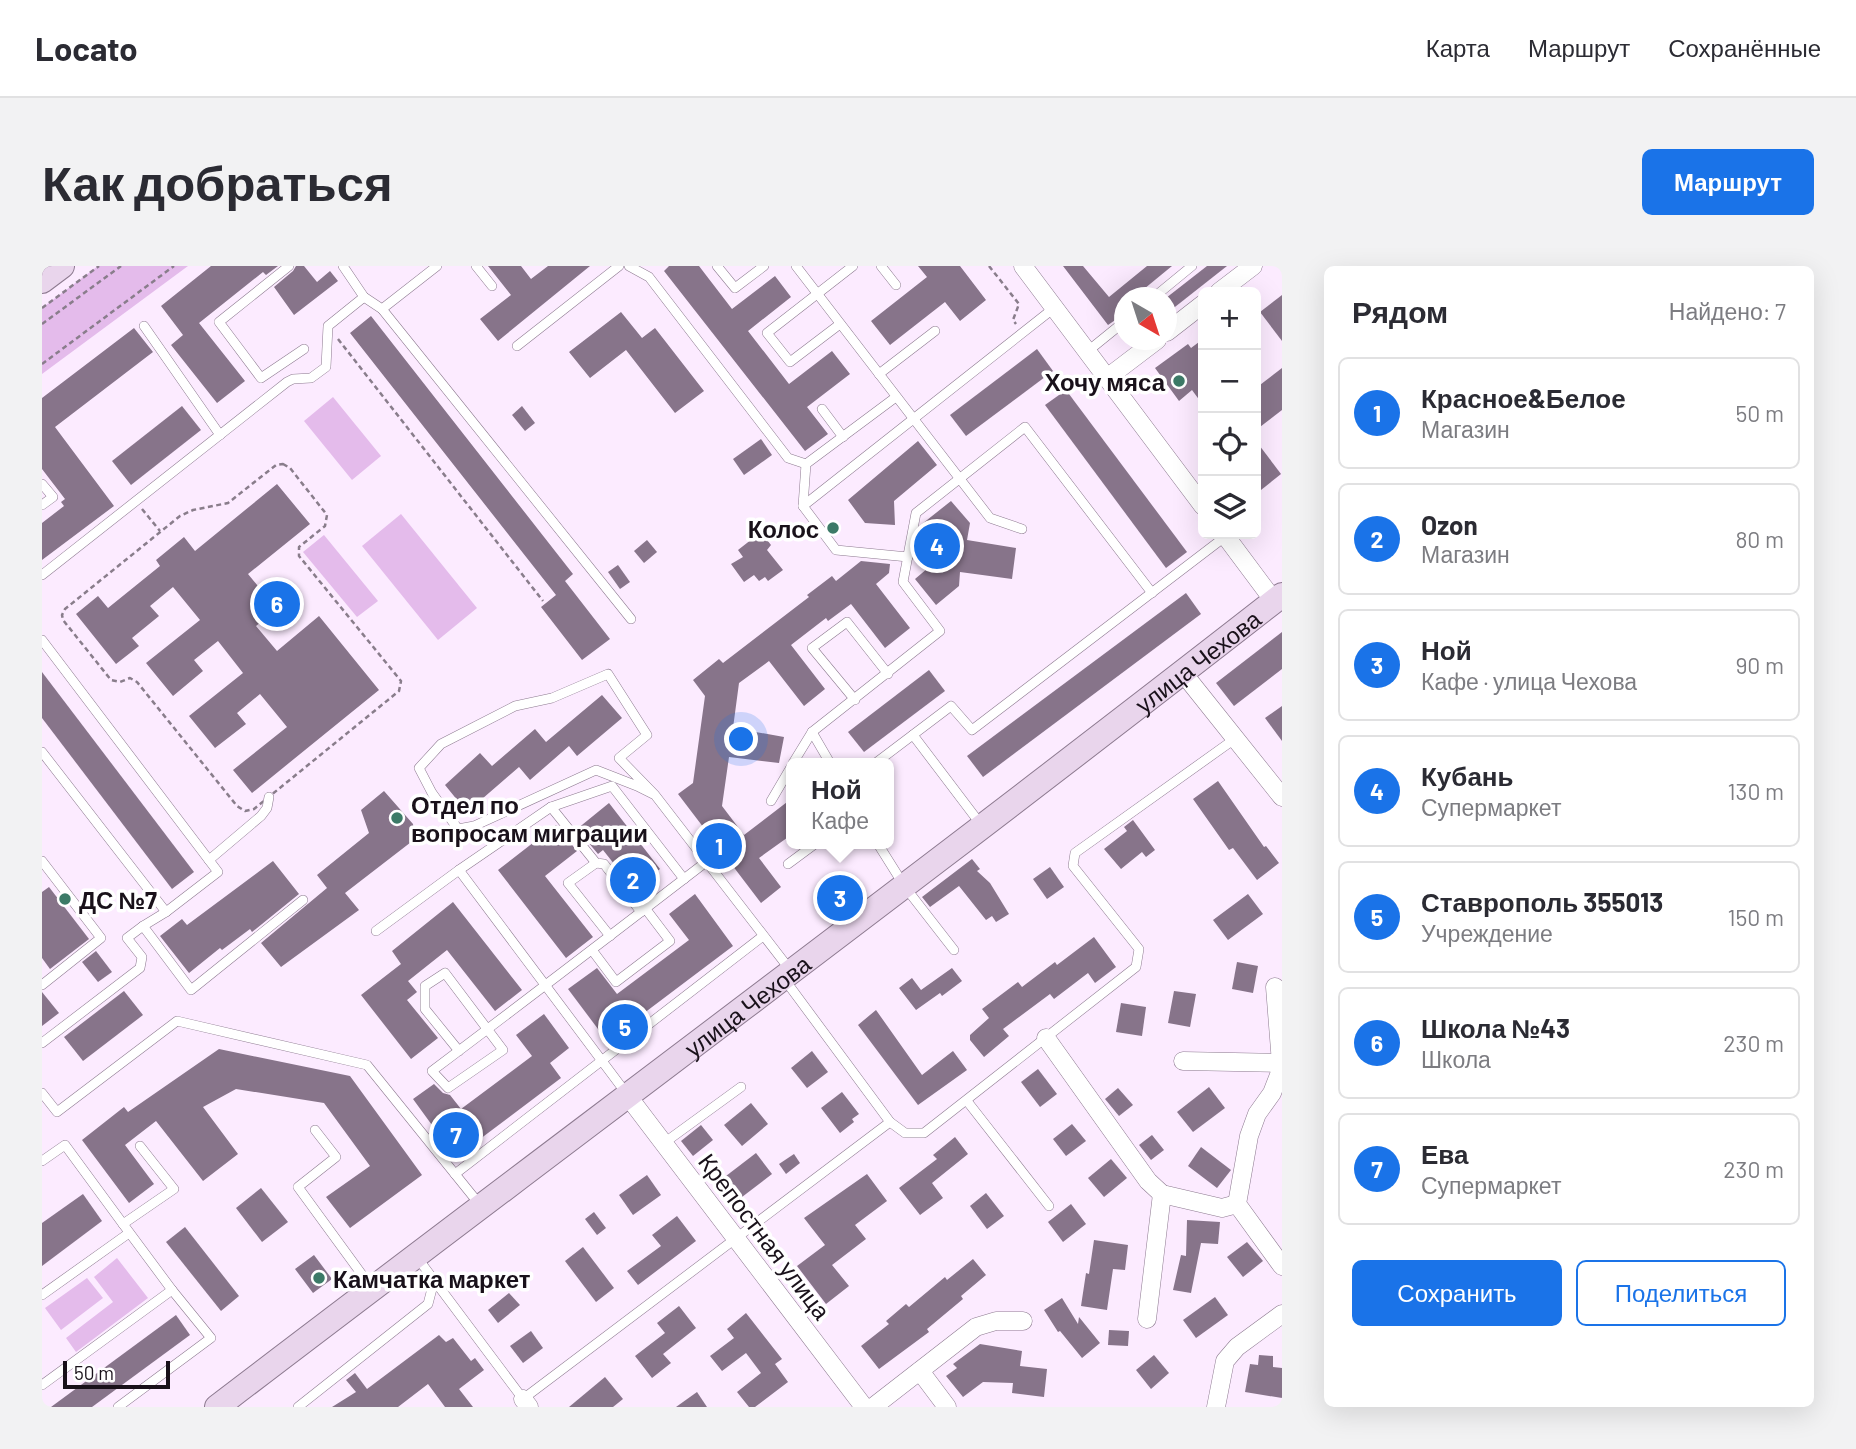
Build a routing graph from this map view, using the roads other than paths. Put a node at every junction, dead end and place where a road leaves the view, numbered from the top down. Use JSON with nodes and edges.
{"nodes":[{"id":1,"x":62,"y":266,"type":"edge"},
{"id":2,"x":289,"y":266,"type":"edge"},
{"id":3,"x":343,"y":266,"type":"edge"},
{"id":4,"x":437,"y":266,"type":"edge"},
{"id":5,"x":476,"y":266,"type":"edge"},
{"id":6,"x":619,"y":266,"type":"edge"},
{"id":7,"x":629,"y":266,"type":"edge"},
{"id":8,"x":718,"y":266,"type":"edge"},
{"id":9,"x":764,"y":266,"type":"edge"},
{"id":10,"x":796,"y":266,"type":"edge"},
{"id":11,"x":853,"y":266,"type":"edge"},
{"id":12,"x":881,"y":266,"type":"edge"},
{"id":13,"x":1023,"y":266,"type":"edge"},
{"id":14,"x":1192,"y":266,"type":"edge"},
{"id":15,"x":1253,"y":266,"type":"edge"},
{"id":16,"x":42,"y":281,"type":"edge"},
{"id":17,"x":896,"y":285,"type":"dead end"},
{"id":18,"x":492,"y":286,"type":"dead end"},
{"id":19,"x":1166,"y":287,"type":"edge"},
{"id":20,"x":1226,"y":287,"type":"edge"},
{"id":21,"x":818,"y":294,"type":"junction"},
{"id":22,"x":364,"y":297,"type":"junction"},
{"id":23,"x":1054,"y":308,"type":"junction"},
{"id":24,"x":1198,"y":308,"type":"edge"},
{"id":25,"x":382,"y":309,"type":"junction"},
{"id":26,"x":841,"y":324,"type":"junction"},
{"id":27,"x":1177,"y":324,"type":"edge"},
{"id":28,"x":144,"y":326,"type":"dead end"},
{"id":29,"x":1114,"y":330,"type":"edge"},
{"id":30,"x":935,"y":331,"type":"dead end"},
{"id":31,"x":517,"y":346,"type":"dead end"},
{"id":32,"x":304,"y":349,"type":"dead end"},
{"id":33,"x":1144,"y":350,"type":"edge"},
{"id":34,"x":1088,"y":351,"type":"junction"},
{"id":35,"x":879,"y":374,"type":"junction"},
{"id":36,"x":1107,"y":378,"type":"junction"},
{"id":37,"x":896,"y":397,"type":"junction"},
{"id":38,"x":822,"y":409,"type":"dead end"},
{"id":39,"x":913,"y":419,"type":"junction"},
{"id":40,"x":220,"y":435,"type":"junction"},
{"id":41,"x":843,"y":437,"type":"junction"},
{"id":42,"x":806,"y":464,"type":"junction"},
{"id":43,"x":959,"y":478,"type":"junction"},
{"id":44,"x":42,"y":484,"type":"edge"},
{"id":45,"x":1198,"y":499,"type":"edge"},
{"id":46,"x":42,"y":505,"type":"edge"},
{"id":47,"x":803,"y":506,"type":"junction"},
{"id":48,"x":1022,"y":529,"type":"dead end"},
{"id":49,"x":1220,"y":539,"type":"edge"},
{"id":50,"x":1228,"y":539,"type":"edge"},
{"id":51,"x":908,"y":557,"type":"junction"},
{"id":52,"x":42,"y":575,"type":"edge"},
{"id":53,"x":1152,"y":593,"type":"junction"},
{"id":54,"x":1278,"y":598,"type":"edge"},
{"id":55,"x":631,"y":619,"type":"dead end"},
{"id":56,"x":42,"y":640,"type":"edge"},
{"id":57,"x":1183,"y":673,"type":"junction"},
{"id":58,"x":888,"y":674,"type":"junction"},
{"id":59,"x":855,"y":700,"type":"junction"},
{"id":60,"x":812,"y":732,"type":"junction"},
{"id":61,"x":912,"y":734,"type":"junction"},
{"id":62,"x":1236,"y":738,"type":"junction"},
{"id":63,"x":42,"y":752,"type":"edge"},
{"id":64,"x":796,"y":758,"type":"edge"},
{"id":65,"x":827,"y":758,"type":"edge"},
{"id":66,"x":882,"y":758,"type":"edge"},
{"id":67,"x":786,"y":775,"type":"edge"},
{"id":68,"x":655,"y":795,"type":"junction"},
{"id":69,"x":269,"y":797,"type":"road end"},
{"id":70,"x":1282,"y":797,"type":"edge"},
{"id":71,"x":771,"y":801,"type":"dead end"},
{"id":72,"x":551,"y":807,"type":"junction"},
{"id":73,"x":983,"y":827,"type":"junction"},
{"id":74,"x":808,"y":849,"type":"edge"},
{"id":75,"x":881,"y":849,"type":"edge"},
{"id":76,"x":209,"y":860,"type":"junction"},
{"id":77,"x":42,"y":861,"type":"edge"},
{"id":78,"x":706,"y":862,"type":"junction"},
{"id":79,"x":596,"y":863,"type":"junction"},
{"id":80,"x":788,"y":864,"type":"dead end"},
{"id":81,"x":459,"y":870,"type":"junction"},
{"id":82,"x":684,"y":879,"type":"junction"},
{"id":83,"x":905,"y":887,"type":"junction"},
{"id":84,"x":303,"y":900,"type":"dead end"},
{"id":85,"x":643,"y":910,"type":"junction"},
{"id":86,"x":166,"y":912,"type":"junction"},
{"id":87,"x":144,"y":926,"type":"junction"},
{"id":88,"x":376,"y":931,"type":"dead end"},
{"id":89,"x":610,"y":936,"type":"junction"},
{"id":90,"x":764,"y":936,"type":"junction"},
{"id":91,"x":592,"y":950,"type":"junction"},
{"id":92,"x":954,"y":950,"type":"dead end"},
{"id":93,"x":788,"y":975,"type":"junction"},
{"id":94,"x":42,"y":985,"type":"edge"},
{"id":95,"x":545,"y":985,"type":"junction"},
{"id":96,"x":1275,"y":988,"type":"dead end"},
{"id":97,"x":488,"y":1028,"type":"junction"},
{"id":98,"x":1046,"y":1038,"type":"junction"},
{"id":99,"x":42,"y":1043,"type":"edge"},
{"id":100,"x":459,"y":1051,"type":"junction"},
{"id":101,"x":1183,"y":1060,"type":"dead end"},
{"id":102,"x":600,"y":1061,"type":"junction"},
{"id":103,"x":1281,"y":1063,"type":"edge"},
{"id":104,"x":741,"y":1087,"type":"dead end"},
{"id":105,"x":42,"y":1093,"type":"edge"},
{"id":106,"x":627,"y":1095,"type":"junction"},
{"id":107,"x":967,"y":1101,"type":"junction"},
{"id":108,"x":890,"y":1122,"type":"junction"},
{"id":109,"x":315,"y":1130,"type":"dead end"},
{"id":110,"x":664,"y":1143,"type":"junction"},
{"id":111,"x":140,"y":1146,"type":"dead end"},
{"id":112,"x":42,"y":1161,"type":"edge"},
{"id":113,"x":455,"y":1174,"type":"junction"},
{"id":114,"x":1162,"y":1194,"type":"junction"},
{"id":115,"x":1237,"y":1204,"type":"junction"},
{"id":116,"x":1049,"y":1206,"type":"dead end"},
{"id":117,"x":481,"y":1207,"type":"junction"},
{"id":118,"x":123,"y":1224,"type":"junction"},
{"id":119,"x":129,"y":1233,"type":"junction"},
{"id":120,"x":736,"y":1238,"type":"junction"},
{"id":121,"x":416,"y":1256,"type":"junction"},
{"id":122,"x":1282,"y":1266,"type":"edge"},
{"id":123,"x":434,"y":1281,"type":"junction"},
{"id":124,"x":372,"y":1289,"type":"junction"},
{"id":125,"x":172,"y":1290,"type":"junction"},
{"id":126,"x":42,"y":1295,"type":"edge"},
{"id":127,"x":1282,"y":1314,"type":"edge"},
{"id":128,"x":1147,"y":1318,"type":"dead end"},
{"id":129,"x":1023,"y":1321,"type":"dead end"},
{"id":130,"x":920,"y":1371,"type":"junction"},
{"id":131,"x":42,"y":1385,"type":"edge"},
{"id":132,"x":526,"y":1403,"type":"edge"},
{"id":133,"x":118,"y":1407,"type":"edge"},
{"id":134,"x":217,"y":1407,"type":"edge"},
{"id":135,"x":298,"y":1407,"type":"edge"},
{"id":136,"x":864,"y":1407,"type":"edge"},
{"id":137,"x":873,"y":1407,"type":"edge"},
{"id":138,"x":947,"y":1407,"type":"edge"},
{"id":139,"x":1216,"y":1407,"type":"edge"}],
"edges":[{"from":1,"to":16,"type":"street"},
{"from":2,"to":32,"type":"lane"},
{"from":3,"to":22,"type":"lane"},
{"from":4,"to":25,"type":"lane"},
{"from":5,"to":18,"type":"lane"},
{"from":6,"to":31,"type":"lane"},
{"from":7,"to":42,"type":"lane"},
{"from":8,"to":9,"type":"lane"},
{"from":10,"to":21,"type":"lane"},
{"from":11,"to":21,"type":"lane"},
{"from":12,"to":17,"type":"lane"},
{"from":13,"to":23,"type":"street"},
{"from":14,"to":19,"type":"lane"},
{"from":15,"to":20,"type":"street"},
{"from":21,"to":26,"type":"lane"},
{"from":21,"to":26,"type":"lane"},
{"from":22,"to":25,"type":"lane"},
{"from":22,"to":40,"type":"lane"},
{"from":23,"to":34,"type":"street"},
{"from":23,"to":39,"type":"lane"},
{"from":24,"to":27,"type":"street"},
{"from":25,"to":55,"type":"lane"},
{"from":26,"to":35,"type":"lane"},
{"from":28,"to":40,"type":"lane"},
{"from":29,"to":34,"type":"lane"},
{"from":30,"to":35,"type":"lane"},
{"from":33,"to":36,"type":"street"},
{"from":34,"to":36,"type":"street"},
{"from":35,"to":37,"type":"lane"},
{"from":36,"to":45,"type":"street"},
{"from":37,"to":39,"type":"lane"},
{"from":37,"to":41,"type":"lane"},
{"from":38,"to":41,"type":"lane"},
{"from":39,"to":43,"type":"lane"},
{"from":39,"to":47,"type":"lane"},
{"from":40,"to":52,"type":"lane"},
{"from":41,"to":42,"type":"lane"},
{"from":42,"to":47,"type":"lane"},
{"from":43,"to":48,"type":"lane"},
{"from":43,"to":51,"type":"lane"},
{"from":43,"to":53,"type":"lane"},
{"from":44,"to":46,"type":"lane"},
{"from":47,"to":51,"type":"lane"},
{"from":49,"to":53,"type":"lane"},
{"from":50,"to":54,"type":"street","name":"улица Чехова"},
{"from":51,"to":58,"type":"lane"},
{"from":53,"to":61,"type":"lane"},
{"from":54,"to":57,"type":"street","name":"улица Чехова"},
{"from":56,"to":76,"type":"lane"},
{"from":57,"to":62,"type":"street"},
{"from":57,"to":73,"type":"street","name":"улица Чехова"},
{"from":58,"to":59,"type":"lane"},
{"from":58,"to":59,"type":"lane"},
{"from":59,"to":60,"type":"lane"},
{"from":60,"to":64,"type":"lane"},
{"from":60,"to":65,"type":"lane"},
{"from":61,"to":66,"type":"lane"},
{"from":61,"to":73,"type":"lane"},
{"from":62,"to":70,"type":"street"},
{"from":62,"to":98,"type":"lane"},
{"from":63,"to":86,"type":"lane"},
{"from":67,"to":71,"type":"lane"},
{"from":68,"to":68,"type":"lane"},
{"from":68,"to":78,"type":"lane"},
{"from":69,"to":76,"type":"lane"},
{"from":72,"to":79,"type":"lane"},
{"from":72,"to":81,"type":"lane"},
{"from":72,"to":82,"type":"lane"},
{"from":73,"to":83,"type":"street","name":"улица Чехова"},
{"from":74,"to":80,"type":"lane"},
{"from":75,"to":83,"type":"lane"},
{"from":76,"to":86,"type":"lane"},
{"from":77,"to":94,"type":"lane"},
{"from":78,"to":82,"type":"lane"},
{"from":78,"to":90,"type":"lane"},
{"from":79,"to":85,"type":"lane"},
{"from":79,"to":89,"type":"lane"},
{"from":81,"to":88,"type":"lane"},
{"from":81,"to":95,"type":"lane"},
{"from":82,"to":85,"type":"lane"},
{"from":83,"to":92,"type":"lane"},
{"from":83,"to":93,"type":"street","name":"улица Чехова"},
{"from":84,"to":87,"type":"lane"},
{"from":85,"to":89,"type":"lane"},
{"from":85,"to":91,"type":"lane"},
{"from":86,"to":87,"type":"lane"},
{"from":87,"to":99,"type":"lane"},
{"from":89,"to":91,"type":"lane"},
{"from":90,"to":93,"type":"lane"},
{"from":90,"to":102,"type":"lane"},
{"from":91,"to":95,"type":"lane"},
{"from":93,"to":106,"type":"street","name":"улица Чехова"},
{"from":93,"to":108,"type":"lane"},
{"from":95,"to":97,"type":"lane"},
{"from":95,"to":102,"type":"lane"},
{"from":96,"to":103,"type":"street"},
{"from":97,"to":100,"type":"lane"},
{"from":97,"to":100,"type":"lane"},
{"from":97,"to":100,"type":"lane"},
{"from":98,"to":107,"type":"lane"},
{"from":98,"to":114,"type":"street"},
{"from":101,"to":103,"type":"street"},
{"from":102,"to":106,"type":"lane"},
{"from":102,"to":113,"type":"lane"},
{"from":103,"to":115,"type":"street"},
{"from":104,"to":110,"type":"lane"},
{"from":105,"to":113,"type":"lane"},
{"from":106,"to":110,"type":"street","name":"Крепостная улица"},
{"from":106,"to":117,"type":"street","name":"улица Чехова"},
{"from":107,"to":108,"type":"lane"},
{"from":107,"to":116,"type":"lane"},
{"from":108,"to":120,"type":"lane"},
{"from":109,"to":124,"type":"lane"},
{"from":110,"to":120,"type":"street","name":"Крепостная улица"},
{"from":111,"to":118,"type":"lane"},
{"from":112,"to":118,"type":"lane"},
{"from":113,"to":117,"type":"lane"},
{"from":114,"to":115,"type":"street"},
{"from":114,"to":128,"type":"street"},
{"from":115,"to":122,"type":"street"},
{"from":117,"to":121,"type":"street","name":"улица Чехова"},
{"from":118,"to":119,"type":"lane"},
{"from":119,"to":125,"type":"lane"},
{"from":119,"to":126,"type":"lane"},
{"from":120,"to":132,"type":"lane"},
{"from":120,"to":136,"type":"street","name":"Крепостная улица"},
{"from":121,"to":123,"type":"lane"},
{"from":121,"to":124,"type":"street","name":"улица Чехова"},
{"from":123,"to":132,"type":"lane"},
{"from":123,"to":135,"type":"lane"},
{"from":124,"to":134,"type":"street","name":"улица Чехова"},
{"from":125,"to":131,"type":"lane"},
{"from":125,"to":133,"type":"lane"},
{"from":127,"to":139,"type":"street"},
{"from":129,"to":130,"type":"street"},
{"from":130,"to":137,"type":"street"},
{"from":130,"to":138,"type":"street"}]}
